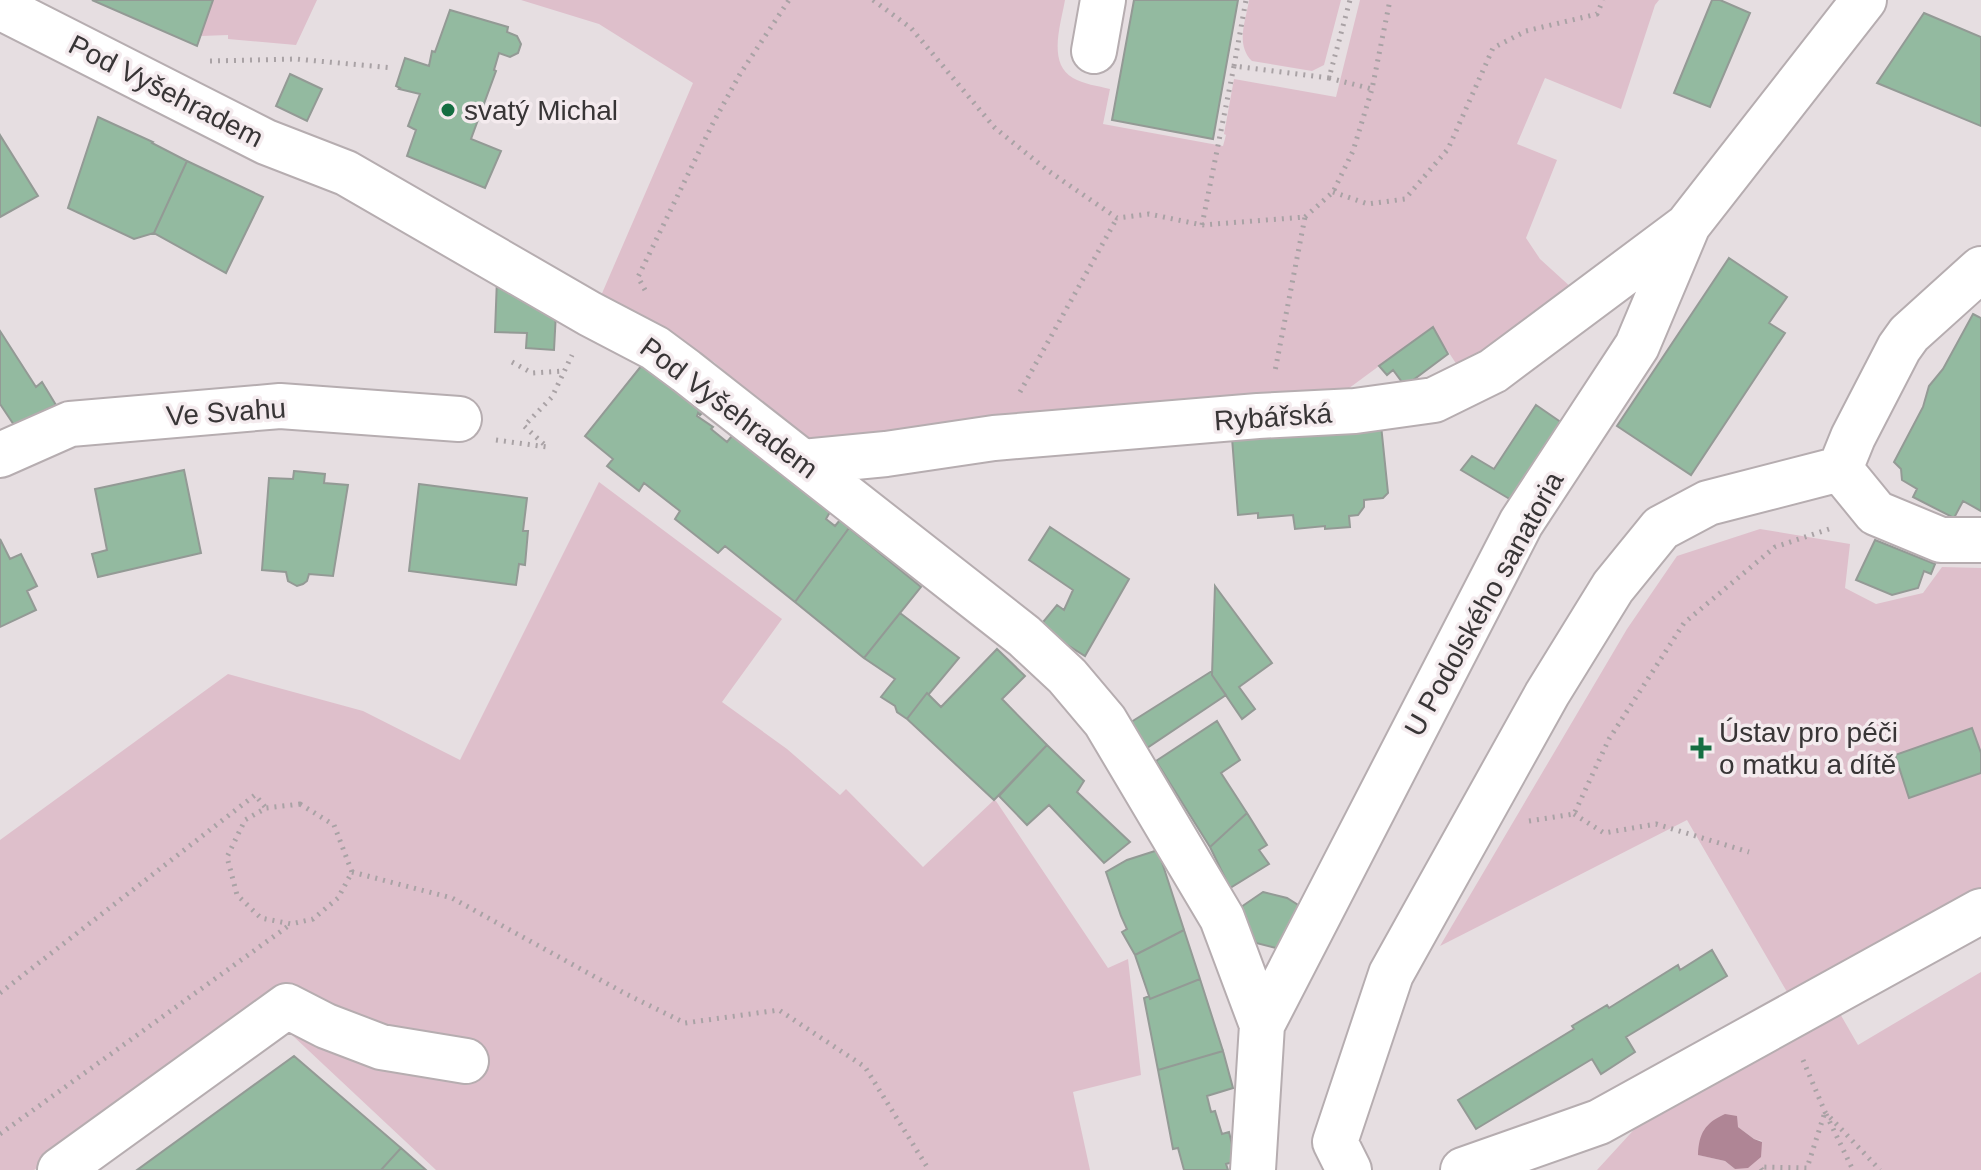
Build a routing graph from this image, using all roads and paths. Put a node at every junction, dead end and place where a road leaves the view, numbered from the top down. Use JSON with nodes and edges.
{"nodes":[{"id":1,"x":789,"y":0,"type":"edge"},
{"id":2,"x":873,"y":0,"type":"edge"},
{"id":3,"x":1103,"y":0,"type":"edge"},
{"id":4,"x":1246,"y":0,"type":"edge"},
{"id":5,"x":1350,"y":0,"type":"edge"},
{"id":6,"x":1390,"y":0,"type":"edge"},
{"id":7,"x":1603,"y":0,"type":"edge"},
{"id":8,"x":1864,"y":0,"type":"edge"},
{"id":9,"x":0,"y":7,"type":"edge"},
{"id":10,"x":1094,"y":51,"type":"dead end"},
{"id":11,"x":207,"y":61,"type":"dead end"},
{"id":12,"x":1234,"y":66,"type":"junction"},
{"id":13,"x":393,"y":68,"type":"dead end"},
{"id":14,"x":1329,"y":78,"type":"junction"},
{"id":15,"x":1372,"y":89,"type":"junction"},
{"id":16,"x":1333,"y":192,"type":"junction"},
{"id":17,"x":1305,"y":217,"type":"junction"},
{"id":18,"x":1117,"y":218,"type":"junction"},
{"id":19,"x":1202,"y":225,"type":"junction"},
{"id":20,"x":1688,"y":225,"type":"junction"},
{"id":21,"x":1981,"y":269,"type":"edge"},
{"id":22,"x":648,"y":296,"type":"dead end"},
{"id":23,"x":512,"y":362,"type":"dead end"},
{"id":24,"x":565,"y":370,"type":"dead end"},
{"id":25,"x":552,"y":397,"type":"dead end"},
{"id":26,"x":1258,"y":416,"type":"junction"},
{"id":27,"x":459,"y":419,"type":"joint"},
{"id":28,"x":994,"y":438,"type":"junction"},
{"id":29,"x":0,"y":455,"type":"edge"},
{"id":30,"x":803,"y":462,"type":"junction"},
{"id":31,"x":1840,"y":469,"type":"junction"},
{"id":32,"x":1876,"y":513,"type":"junction"},
{"id":33,"x":1981,"y":540,"type":"edge"},
{"id":34,"x":266,"y":808,"type":"junction"},
{"id":35,"x":1574,"y":814,"type":"junction"},
{"id":36,"x":1478,"y":818,"type":"junction"},
{"id":37,"x":1749,"y":852,"type":"dead end"},
{"id":38,"x":352,"y":872,"type":"junction"},
{"id":39,"x":1981,"y":911,"type":"edge"},
{"id":40,"x":291,"y":924,"type":"junction"},
{"id":41,"x":0,"y":993,"type":"edge"},
{"id":42,"x":1786,"y":1018,"type":"junction"},
{"id":43,"x":1262,"y":1025,"type":"junction"},
{"id":44,"x":466,"y":1061,"type":"dead end"},
{"id":45,"x":1825,"y":1112,"type":"junction"},
{"id":46,"x":0,"y":1134,"type":"edge"},
{"id":47,"x":60,"y":1170,"type":"edge"},
{"id":48,"x":929,"y":1170,"type":"edge"},
{"id":49,"x":1253,"y":1170,"type":"edge"},
{"id":50,"x":1349,"y":1170,"type":"edge"},
{"id":51,"x":1463,"y":1170,"type":"edge"},
{"id":52,"x":1762,"y":1170,"type":"edge"},
{"id":53,"x":1853,"y":1170,"type":"edge"},
{"id":54,"x":1880,"y":1170,"type":"edge"}],
"edges":[{"from":1,"to":22,"type":"path"},
{"from":2,"to":18,"type":"path"},
{"from":3,"to":10,"type":"street"},
{"from":4,"to":12,"type":"path"},
{"from":5,"to":14,"type":"path"},
{"from":6,"to":15,"type":"path"},
{"from":7,"to":16,"type":"path"},
{"from":8,"to":20,"type":"street","name":"U Podolského sanatoria"},
{"from":9,"to":30,"type":"street","name":"Pod Vyšehradem"},
{"from":11,"to":13,"type":"path"},
{"from":12,"to":14,"type":"path"},
{"from":12,"to":19,"type":"path"},
{"from":14,"to":15,"type":"path"},
{"from":15,"to":16,"type":"path"},
{"from":16,"to":17,"type":"path"},
{"from":17,"to":19,"type":"path"},
{"from":17,"to":26,"type":"path"},
{"from":18,"to":19,"type":"path"},
{"from":18,"to":28,"type":"path"},
{"from":20,"to":26,"type":"street","name":"Rybářská"},
{"from":20,"to":43,"type":"street","name":"U Podolského sanatoria"},
{"from":21,"to":31,"type":"street"},
{"from":23,"to":24,"type":"path"},
{"from":25,"to":27,"type":"path"},
{"from":26,"to":28,"type":"street","name":"Rybářská"},
{"from":27,"to":29,"type":"street","name":"Ve Svahu"},
{"from":28,"to":30,"type":"street","name":"Rybářská"},
{"from":30,"to":43,"type":"street","name":"Pod Vyšehradem"},
{"from":31,"to":32,"type":"street"},
{"from":31,"to":36,"type":"street"},
{"from":32,"to":33,"type":"street"},
{"from":32,"to":35,"type":"path"},
{"from":34,"to":38,"type":"path"},
{"from":34,"to":40,"type":"path"},
{"from":34,"to":41,"type":"path"},
{"from":35,"to":36,"type":"path"},
{"from":35,"to":37,"type":"path"},
{"from":36,"to":50,"type":"street"},
{"from":38,"to":40,"type":"path"},
{"from":38,"to":48,"type":"path"},
{"from":39,"to":42,"type":"street"},
{"from":40,"to":46,"type":"path"},
{"from":42,"to":45,"type":"path"},
{"from":42,"to":51,"type":"street"},
{"from":43,"to":49,"type":"street","name":"U Podolského sanatoria"},
{"from":44,"to":47,"type":"street"},
{"from":45,"to":52,"type":"path"},
{"from":45,"to":53,"type":"path"},
{"from":45,"to":54,"type":"path"}]}
